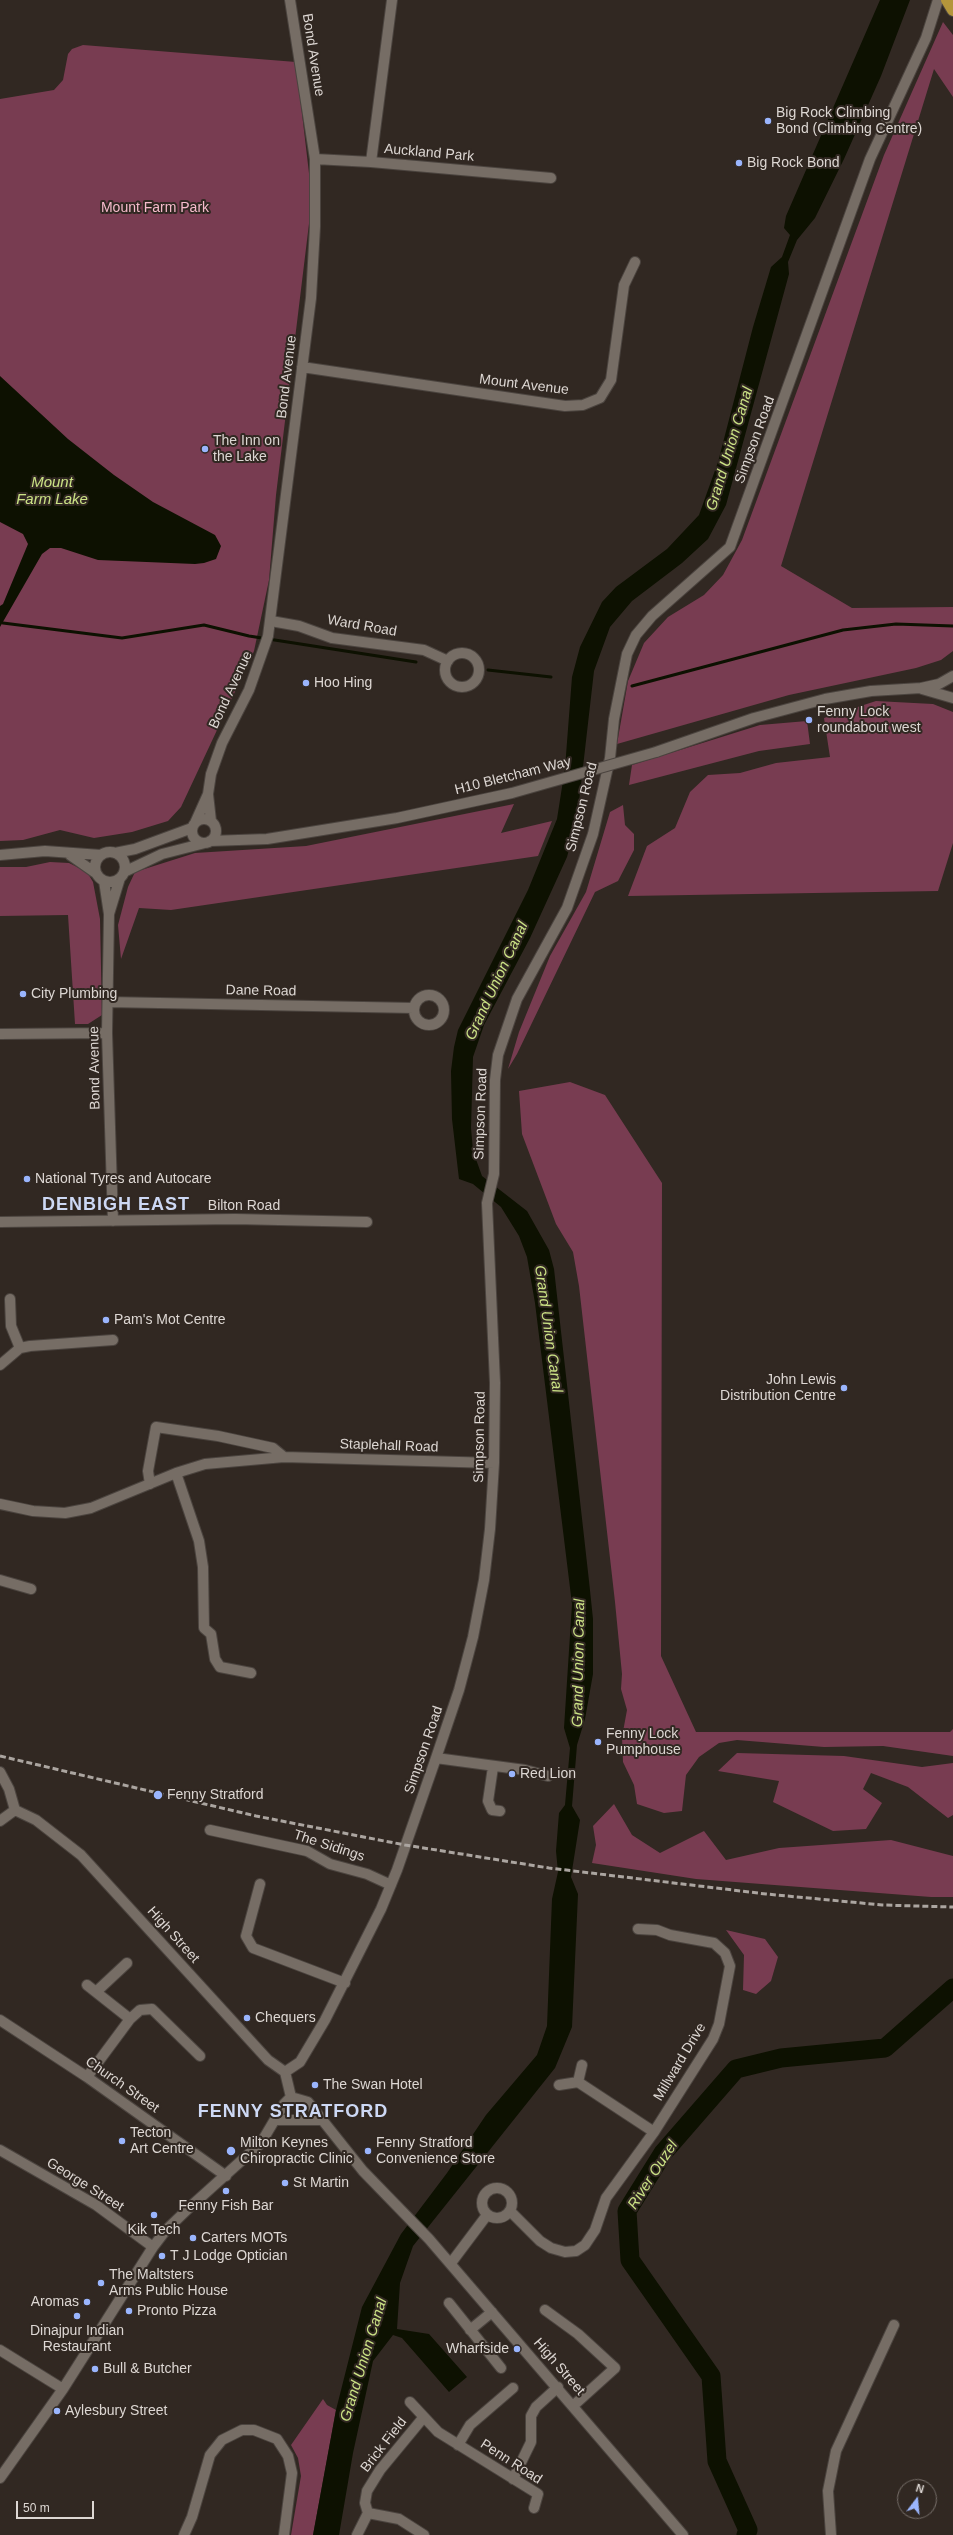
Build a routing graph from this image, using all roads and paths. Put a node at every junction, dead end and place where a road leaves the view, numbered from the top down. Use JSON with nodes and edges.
{"nodes":[{"id":1,"x":290,"y":0,"type":"edge"},
{"id":2,"x":392,"y":0,"type":"edge"},
{"id":3,"x":938,"y":0,"type":"edge"},
{"id":4,"x":947,"y":0,"type":"edge"},
{"id":5,"x":953,"y":10,"type":"edge"},
{"id":6,"x":314,"y":159,"type":"junction"},
{"id":7,"x":371,"y":162,"type":"junction"},
{"id":8,"x":551,"y":178,"type":"dead end"},
{"id":9,"x":635,"y":262,"type":"dead end"},
{"id":10,"x":302,"y":367,"type":"junction"},
{"id":11,"x":271,"y":621,"type":"junction"},
{"id":12,"x":448,"y":661,"type":"dead end"},
{"id":13,"x":953,"y":676,"type":"edge"},
{"id":14,"x":921,"y":688,"type":"junction"},
{"id":15,"x":953,"y":698,"type":"edge"},
{"id":16,"x":208,"y":794,"type":"junction"},
{"id":17,"x":211,"y":821,"type":"junction"},
{"id":18,"x":194,"y":825,"type":"junction"},
{"id":19,"x":216,"y":830,"type":"junction"},
{"id":20,"x":247,"y":840,"type":"junction"},
{"id":21,"x":208,"y":842,"type":"junction"},
{"id":22,"x":115,"y":853,"type":"junction"},
{"id":23,"x":0,"y":855,"type":"edge"},
{"id":24,"x":70,"y":855,"type":"junction"},
{"id":25,"x":101,"y":855,"type":"junction"},
{"id":26,"x":122,"y":875,"type":"junction"},
{"id":27,"x":100,"y":877,"type":"junction"},
{"id":28,"x":109,"y":914,"type":"junction"},
{"id":29,"x":108,"y":1002,"type":"junction"},
{"id":30,"x":414,"y":1008,"type":"dead end"},
{"id":31,"x":0,"y":1034,"type":"edge"},
{"id":32,"x":107,"y":1034,"type":"junction"},
{"id":33,"x":113,"y":1221,"type":"junction"},
{"id":34,"x":0,"y":1222,"type":"edge"},
{"id":35,"x":367,"y":1222,"type":"dead end"},
{"id":36,"x":10,"y":1299,"type":"dead end"},
{"id":37,"x":113,"y":1340,"type":"dead end"},
{"id":38,"x":20,"y":1348,"type":"junction"},
{"id":39,"x":0,"y":1365,"type":"edge"},
{"id":40,"x":284,"y":1457,"type":"junction"},
{"id":41,"x":494,"y":1463,"type":"junction"},
{"id":42,"x":176,"y":1473,"type":"junction"},
{"id":43,"x":150,"y":1484,"type":"junction"},
{"id":44,"x":0,"y":1504,"type":"edge"},
{"id":45,"x":0,"y":1580,"type":"edge"},
{"id":46,"x":31,"y":1589,"type":"dead end"},
{"id":47,"x":251,"y":1674,"type":"dead end"},
{"id":48,"x":436,"y":1758,"type":"junction"},
{"id":49,"x":493,"y":1767,"type":"junction"},
{"id":50,"x":0,"y":1772,"type":"edge"},
{"id":51,"x":548,"y":1776,"type":"dead end"},
{"id":52,"x":15,"y":1810,"type":"junction"},
{"id":53,"x":500,"y":1811,"type":"dead end"},
{"id":54,"x":0,"y":1821,"type":"edge"},
{"id":55,"x":210,"y":1830,"type":"dead end"},
{"id":56,"x":260,"y":1884,"type":"dead end"},
{"id":57,"x":391,"y":1885,"type":"junction"},
{"id":58,"x":638,"y":1929,"type":"dead end"},
{"id":59,"x":127,"y":1963,"type":"dead end"},
{"id":60,"x":345,"y":1983,"type":"junction"},
{"id":61,"x":87,"y":1985,"type":"dead end"},
{"id":62,"x":97,"y":1991,"type":"junction"},
{"id":63,"x":0,"y":2020,"type":"edge"},
{"id":64,"x":130,"y":2020,"type":"junction"},
{"id":65,"x":200,"y":2056,"type":"dead end"},
{"id":66,"x":582,"y":2065,"type":"dead end"},
{"id":67,"x":285,"y":2072,"type":"junction"},
{"id":68,"x":87,"y":2077,"type":"junction"},
{"id":69,"x":578,"y":2082,"type":"junction"},
{"id":70,"x":559,"y":2085,"type":"dead end"},
{"id":71,"x":291,"y":2097,"type":"junction"},
{"id":72,"x":276,"y":2120,"type":"junction"},
{"id":73,"x":323,"y":2120,"type":"junction"},
{"id":74,"x":654,"y":2132,"type":"junction"},
{"id":75,"x":0,"y":2150,"type":"edge"},
{"id":76,"x":226,"y":2176,"type":"junction"},
{"id":77,"x":510,"y":2211,"type":"junction"},
{"id":78,"x":487,"y":2215,"type":"junction"},
{"id":79,"x":154,"y":2247,"type":"junction"},
{"id":80,"x":450,"y":2263,"type":"junction"},
{"id":81,"x":449,"y":2303,"type":"dead end"},
{"id":82,"x":545,"y":2310,"type":"dead end"},
{"id":83,"x":492,"y":2312,"type":"junction"},
{"id":84,"x":894,"y":2325,"type":"dead end"},
{"id":85,"x":470,"y":2330,"type":"junction"},
{"id":86,"x":0,"y":2350,"type":"edge"},
{"id":87,"x":500,"y":2368,"type":"dead end"},
{"id":88,"x":558,"y":2387,"type":"junction"},
{"id":89,"x":513,"y":2388,"type":"dead end"},
{"id":90,"x":63,"y":2389,"type":"junction"},
{"id":91,"x":410,"y":2402,"type":"dead end"},
{"id":92,"x":574,"y":2405,"type":"junction"},
{"id":93,"x":423,"y":2418,"type":"junction"},
{"id":94,"x":458,"y":2445,"type":"junction"},
{"id":95,"x":0,"y":2478,"type":"edge"},
{"id":96,"x":513,"y":2479,"type":"junction"},
{"id":97,"x":534,"y":2508,"type":"dead end"},
{"id":98,"x":368,"y":2513,"type":"junction"},
{"id":99,"x":184,"y":2535,"type":"edge"},
{"id":100,"x":284,"y":2535,"type":"edge"},
{"id":101,"x":357,"y":2535,"type":"edge"},
{"id":102,"x":424,"y":2535,"type":"edge"},
{"id":103,"x":683,"y":2535,"type":"edge"},
{"id":104,"x":831,"y":2535,"type":"edge"}],
"edges":[{"from":1,"to":6,"type":"street","name":"Bond Avenue"},
{"from":2,"to":7,"type":"street","name":"Auckland Park"},
{"from":3,"to":41,"type":"street","name":"Simpson Road"},
{"from":4,"to":5,"type":"highway"},
{"from":6,"to":7,"type":"street"},
{"from":6,"to":10,"type":"street","name":"Bond Avenue"},
{"from":7,"to":8,"type":"street","name":"Auckland Park"},
{"from":9,"to":10,"type":"street","name":"Mount Avenue"},
{"from":10,"to":11,"type":"street","name":"Bond Avenue"},
{"from":11,"to":12,"type":"street","name":"Ward Road"},
{"from":11,"to":16,"type":"street","name":"Bond Avenue"},
{"from":13,"to":14,"type":"street","name":"H10 Bletcham Way"},
{"from":14,"to":15,"type":"street","name":"H10 Bletcham Way"},
{"from":14,"to":20,"type":"street","name":"H10 Bletcham Way","bridge":true},
{"from":16,"to":17,"type":"street","name":"Bond Avenue"},
{"from":16,"to":18,"type":"street","name":"Bond Avenue"},
{"from":17,"to":18,"type":"street"},
{"from":17,"to":19,"type":"street"},
{"from":18,"to":21,"type":"street"},
{"from":18,"to":22,"type":"street"},
{"from":19,"to":20,"type":"street","name":"H10 Bletcham Way"},
{"from":19,"to":21,"type":"street"},
{"from":20,"to":21,"type":"street","name":"H10 Bletcham Way"},
{"from":21,"to":26,"type":"street","name":"H10 Bletcham Way"},
{"from":22,"to":25,"type":"street"},
{"from":22,"to":26,"type":"street"},
{"from":23,"to":24,"type":"street"},
{"from":24,"to":25,"type":"street"},
{"from":24,"to":27,"type":"street"},
{"from":25,"to":27,"type":"street"},
{"from":26,"to":27,"type":"street"},
{"from":26,"to":28,"type":"street","name":"Bond Avenue"},
{"from":27,"to":28,"type":"street","name":"Bond Avenue"},
{"from":28,"to":29,"type":"street","name":"Bond Avenue"},
{"from":29,"to":30,"type":"street","name":"Dane Road"},
{"from":29,"to":32,"type":"street","name":"Bond Avenue"},
{"from":31,"to":32,"type":"street"},
{"from":32,"to":33,"type":"street","name":"Bond Avenue"},
{"from":33,"to":34,"type":"street","name":"Bilton Road"},
{"from":33,"to":35,"type":"street","name":"Bilton Road"},
{"from":36,"to":38,"type":"street"},
{"from":37,"to":38,"type":"street"},
{"from":38,"to":39,"type":"street"},
{"from":40,"to":41,"type":"street","name":"Staplehall Road"},
{"from":40,"to":42,"type":"street","name":"Staplehall Road"},
{"from":40,"to":43,"type":"street","name":"Staplehall Road"},
{"from":41,"to":48,"type":"street","name":"Simpson Road"},
{"from":42,"to":43,"type":"street","name":"Staplehall Road"},
{"from":42,"to":47,"type":"street"},
{"from":43,"to":44,"type":"street","name":"Staplehall Road"},
{"from":45,"to":46,"type":"street"},
{"from":48,"to":49,"type":"street"},
{"from":48,"to":57,"type":"street","name":"Simpson Road"},
{"from":49,"to":51,"type":"street"},
{"from":49,"to":53,"type":"street"},
{"from":50,"to":52,"type":"street"},
{"from":52,"to":54,"type":"street"},
{"from":52,"to":67,"type":"street","name":"High Street"},
{"from":55,"to":57,"type":"street","name":"The Sidings"},
{"from":56,"to":60,"type":"street"},
{"from":57,"to":60,"type":"street","name":"Simpson Road"},
{"from":58,"to":74,"type":"street","name":"Millward Drive"},
{"from":59,"to":62,"type":"street"},
{"from":60,"to":67,"type":"street","name":"Simpson Road"},
{"from":61,"to":62,"type":"street"},
{"from":62,"to":64,"type":"street"},
{"from":63,"to":68,"type":"street","name":"Church Street"},
{"from":64,"to":65,"type":"street"},
{"from":64,"to":68,"type":"street"},
{"from":66,"to":69,"type":"street"},
{"from":67,"to":71,"type":"street"},
{"from":68,"to":76,"type":"street","name":"Church Street"},
{"from":69,"to":70,"type":"street"},
{"from":69,"to":74,"type":"street"},
{"from":71,"to":72,"type":"street"},
{"from":71,"to":73,"type":"street","name":"High Street"},
{"from":72,"to":73,"type":"street"},
{"from":72,"to":76,"type":"street"},
{"from":73,"to":80,"type":"street","name":"High Street"},
{"from":74,"to":77,"type":"street","name":"Millward Drive"},
{"from":75,"to":79,"type":"street","name":"George Street"},
{"from":76,"to":79,"type":"street"},
{"from":77,"to":78,"type":"street"},
{"from":77,"to":78,"type":"street"},
{"from":78,"to":80,"type":"street"},
{"from":79,"to":90,"type":"street"},
{"from":80,"to":83,"type":"street","name":"High Street"},
{"from":81,"to":85,"type":"street"},
{"from":82,"to":92,"type":"street"},
{"from":83,"to":85,"type":"street"},
{"from":83,"to":88,"type":"street","name":"High Street"},
{"from":84,"to":104,"type":"street"},
{"from":85,"to":87,"type":"street"},
{"from":86,"to":90,"type":"street"},
{"from":88,"to":92,"type":"street","name":"High Street"},
{"from":88,"to":96,"type":"street"},
{"from":89,"to":94,"type":"street","name":"Penn Road"},
{"from":90,"to":95,"type":"street"},
{"from":91,"to":93,"type":"street","name":"Penn Road"},
{"from":92,"to":103,"type":"street","name":"High Street"},
{"from":93,"to":94,"type":"street","name":"Penn Road"},
{"from":93,"to":98,"type":"street","name":"Brick Field"},
{"from":94,"to":96,"type":"street","name":"Penn Road"},
{"from":96,"to":97,"type":"street","name":"Penn Road"},
{"from":98,"to":101,"type":"street"},
{"from":98,"to":102,"type":"street"},
{"from":99,"to":100,"type":"street"}]}
